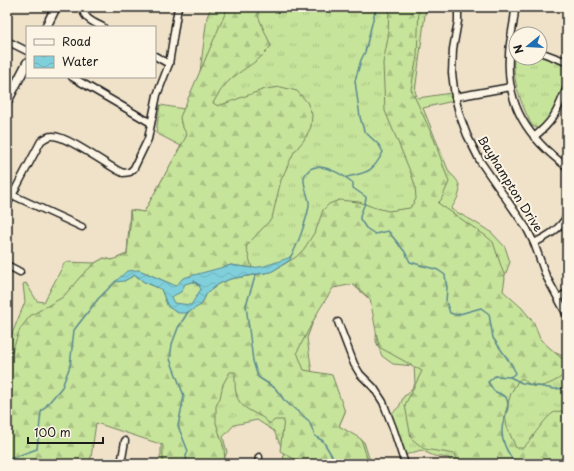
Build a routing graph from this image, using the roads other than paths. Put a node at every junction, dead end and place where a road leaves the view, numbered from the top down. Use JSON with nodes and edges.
{"nodes":[{"id":1,"x":56,"y":7,"type":"edge"},
{"id":2,"x":82,"y":7,"type":"edge"},
{"id":3,"x":178,"y":7,"type":"edge"},
{"id":4,"x":458,"y":7,"type":"edge"},
{"id":5,"x":515,"y":7,"type":"edge"},
{"id":6,"x":46,"y":26,"type":"edge"},
{"id":7,"x":101,"y":26,"type":"edge"},
{"id":8,"x":514,"y":26,"type":"edge"},
{"id":9,"x":7,"y":41,"type":"edge"},
{"id":10,"x":26,"y":50,"type":"edge"},
{"id":11,"x":548,"y":55,"type":"edge"},
{"id":12,"x":156,"y":57,"type":"edge"},
{"id":13,"x":567,"y":62,"type":"edge"},
{"id":14,"x":170,"y":64,"type":"junction"},
{"id":15,"x":26,"y":65,"type":"edge"},
{"id":16,"x":510,"y":66,"type":"edge"},
{"id":17,"x":74,"y":78,"type":"edge"},
{"id":18,"x":511,"y":87,"type":"junction"},
{"id":19,"x":567,"y":87,"type":"edge"},
{"id":20,"x":455,"y":97,"type":"junction"},
{"id":21,"x":7,"y":102,"type":"edge"},
{"id":22,"x":151,"y":123,"type":"junction"},
{"id":23,"x":534,"y":137,"type":"junction"},
{"id":24,"x":567,"y":167,"type":"edge"},
{"id":25,"x":12,"y":195,"type":"junction"},
{"id":26,"x":7,"y":205,"type":"edge"},
{"id":27,"x":567,"y":216,"type":"edge"},
{"id":28,"x":82,"y":227,"type":"dead end"},
{"id":29,"x":534,"y":242,"type":"junction"},
{"id":30,"x":7,"y":265,"type":"edge"},
{"id":31,"x":20,"y":272,"type":"dead end"},
{"id":32,"x":567,"y":293,"type":"edge"},
{"id":33,"x":558,"y":298,"type":"junction"},
{"id":34,"x":567,"y":314,"type":"edge"},
{"id":35,"x":338,"y":322,"type":"dead end"},
{"id":36,"x":125,"y":441,"type":"dead end"},
{"id":37,"x":259,"y":457,"type":"dead end"},
{"id":38,"x":121,"y":464,"type":"edge"},
{"id":39,"x":258,"y":464,"type":"edge"},
{"id":40,"x":405,"y":464,"type":"edge"}],
"edges":[{"from":1,"to":6,"type":"street"},
{"from":2,"to":7,"type":"street"},
{"from":3,"to":14,"type":"street"},
{"from":4,"to":20,"type":"street","name":"Bayhampton Drive"},
{"from":5,"to":8,"type":"street"},
{"from":9,"to":10,"type":"street"},
{"from":11,"to":13,"type":"street"},
{"from":12,"to":14,"type":"street"},
{"from":14,"to":22,"type":"street"},
{"from":15,"to":21,"type":"street"},
{"from":16,"to":18,"type":"street"},
{"from":17,"to":22,"type":"street"},
{"from":18,"to":20,"type":"street"},
{"from":18,"to":23,"type":"street"},
{"from":19,"to":23,"type":"street"},
{"from":20,"to":29,"type":"street","name":"Bayhampton Drive"},
{"from":22,"to":25,"type":"street"},
{"from":23,"to":24,"type":"street"},
{"from":25,"to":26,"type":"street"},
{"from":25,"to":28,"type":"street"},
{"from":27,"to":29,"type":"street"},
{"from":29,"to":33,"type":"street","name":"Bayhampton Drive"},
{"from":30,"to":31,"type":"street"},
{"from":32,"to":33,"type":"street"},
{"from":33,"to":34,"type":"street","name":"Bayhampton Drive"},
{"from":35,"to":40,"type":"street"},
{"from":36,"to":38,"type":"street"},
{"from":37,"to":39,"type":"street"}]}
